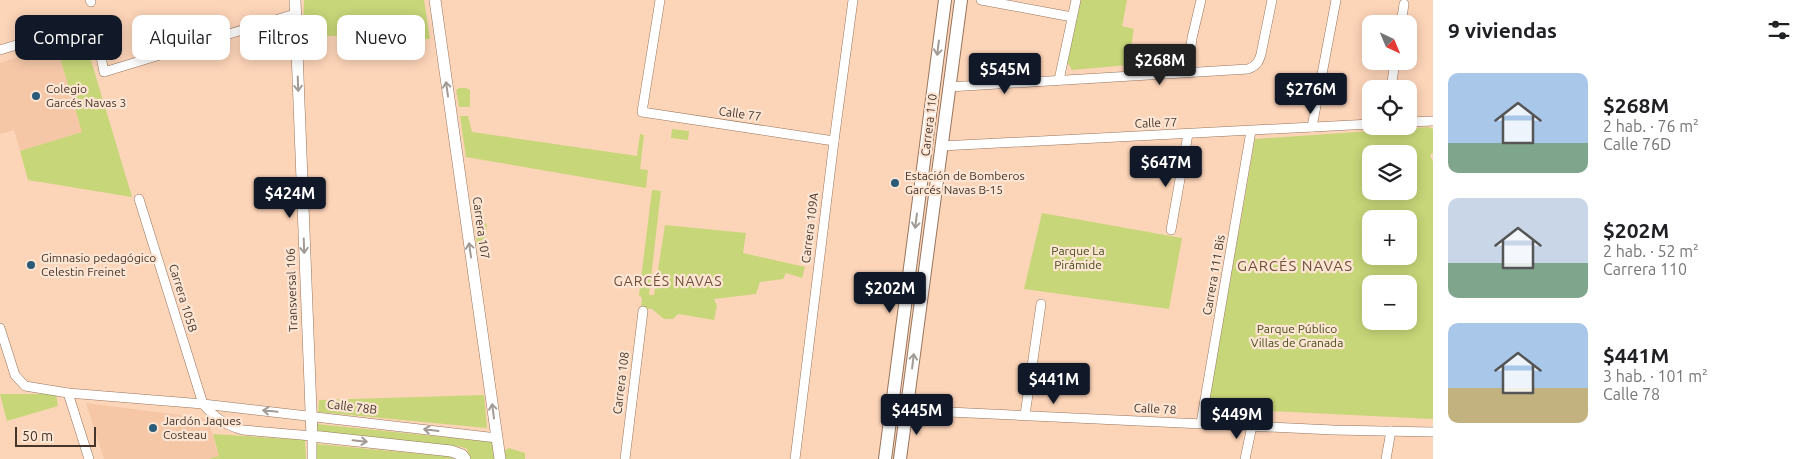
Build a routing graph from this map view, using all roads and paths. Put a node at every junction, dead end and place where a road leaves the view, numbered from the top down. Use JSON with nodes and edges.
{"nodes":[{"id":1,"x":295,"y":0,"type":"edge"},
{"id":2,"x":434,"y":0,"type":"edge"},
{"id":3,"x":660,"y":0,"type":"edge"},
{"id":4,"x":853,"y":0,"type":"edge"},
{"id":5,"x":945,"y":0,"type":"edge"},
{"id":6,"x":961,"y":0,"type":"edge"},
{"id":7,"x":981,"y":0,"type":"edge"},
{"id":8,"x":1076,"y":0,"type":"edge"},
{"id":9,"x":1200,"y":0,"type":"edge"},
{"id":10,"x":1272,"y":0,"type":"edge"},
{"id":11,"x":1336,"y":0,"type":"edge"},
{"id":12,"x":1404,"y":4,"type":"dead end"},
{"id":13,"x":295,"y":14,"type":"junction"},
{"id":14,"x":1402,"y":15,"type":"edge"},
{"id":15,"x":1072,"y":17,"type":"junction"},
{"id":16,"x":15,"y":45,"type":"edge"},
{"id":17,"x":0,"y":50,"type":"edge"},
{"id":18,"x":102,"y":60,"type":"edge"},
{"id":19,"x":1188,"y":72,"type":"junction"},
{"id":20,"x":1059,"y":80,"type":"junction"},
{"id":21,"x":949,"y":87,"type":"junction"},
{"id":22,"x":1433,"y":121,"type":"edge"},
{"id":23,"x":1417,"y":122,"type":"edge"},
{"id":24,"x":1362,"y":124,"type":"edge"},
{"id":25,"x":1312,"y":127,"type":"junction"},
{"id":26,"x":1251,"y":131,"type":"junction"},
{"id":27,"x":1188,"y":134,"type":"junction"},
{"id":28,"x":834,"y":141,"type":"junction"},
{"id":29,"x":941,"y":146,"type":"junction"},
{"id":30,"x":923,"y":173,"type":"junction"},
{"id":31,"x":937,"y":174,"type":"junction"},
{"id":32,"x":140,"y":199,"type":"dead end"},
{"id":33,"x":1171,"y":230,"type":"dead end"},
{"id":34,"x":1041,"y":304,"type":"dead end"},
{"id":35,"x":643,"y":311,"type":"dead end"},
{"id":36,"x":0,"y":328,"type":"edge"},
{"id":37,"x":68,"y":393,"type":"junction"},
{"id":38,"x":203,"y":404,"type":"junction"},
{"id":39,"x":906,"y":410,"type":"junction"},
{"id":40,"x":1025,"y":415,"type":"junction"},
{"id":41,"x":311,"y":416,"type":"junction"},
{"id":42,"x":1202,"y":423,"type":"junction"},
{"id":43,"x":1252,"y":426,"type":"junction"},
{"id":44,"x":1391,"y":431,"type":"junction"},
{"id":45,"x":1433,"y":432,"type":"edge"},
{"id":46,"x":312,"y":436,"type":"junction"},
{"id":47,"x":497,"y":438,"type":"junction"},
{"id":48,"x":463,"y":457,"type":"edge"},
{"id":49,"x":89,"y":459,"type":"edge"},
{"id":50,"x":312,"y":459,"type":"edge"},
{"id":51,"x":500,"y":459,"type":"edge"},
{"id":52,"x":625,"y":459,"type":"edge"},
{"id":53,"x":795,"y":459,"type":"edge"},
{"id":54,"x":885,"y":459,"type":"edge"},
{"id":55,"x":900,"y":459,"type":"edge"},
{"id":56,"x":1245,"y":459,"type":"edge"},
{"id":57,"x":1386,"y":459,"type":"edge"}],
"edges":[{"from":1,"to":13,"type":"street","name":"Transversal 106"},
{"from":47,"to":2,"type":"street","name":"Carrera 107","one_way":true},
{"from":3,"to":28,"type":"street","name":"Calle 77"},
{"from":4,"to":28,"type":"street","name":"Carrera 109A"},
{"from":5,"to":30,"type":"main road","name":"Carrera 110","one_way":true},
{"from":6,"to":21,"type":"main road","name":"Carrera 110"},
{"from":7,"to":15,"type":"street"},
{"from":8,"to":15,"type":"street"},
{"from":9,"to":19,"type":"street"},
{"from":10,"to":19,"type":"street"},
{"from":11,"to":25,"type":"street"},
{"from":12,"to":14,"type":"street"},
{"from":13,"to":18,"type":"street"},
{"from":13,"to":41,"type":"street","name":"Transversal 106","one_way":true},
{"from":15,"to":20,"type":"street"},
{"from":16,"to":17,"type":"street"},
{"from":19,"to":20,"type":"street"},
{"from":20,"to":21,"type":"street"},
{"from":21,"to":29,"type":"main road","name":"Carrera 110"},
{"from":22,"to":23,"type":"street"},
{"from":24,"to":25,"type":"street","name":"Calle 77"},
{"from":25,"to":26,"type":"street","name":"Calle 77"},
{"from":26,"to":27,"type":"street","name":"Calle 77"},
{"from":26,"to":42,"type":"street","name":"Carrera 111 Bis"},
{"from":27,"to":29,"type":"street","name":"Calle 77"},
{"from":27,"to":33,"type":"street"},
{"from":28,"to":53,"type":"street","name":"Carrera 109A"},
{"from":29,"to":31,"type":"main road","name":"Carrera 110"},
{"from":30,"to":31,"type":"main road"},
{"from":30,"to":54,"type":"main road","name":"Carrera 110","one_way":true},
{"from":39,"to":31,"type":"main road","name":"Carrera 110","one_way":true},
{"from":32,"to":38,"type":"street","name":"Carrera 105B"},
{"from":34,"to":40,"type":"street"},
{"from":35,"to":52,"type":"street","name":"Carrera 108"},
{"from":36,"to":37,"type":"street","name":"Calle 78B"},
{"from":37,"to":38,"type":"street","name":"Calle 78B"},
{"from":37,"to":49,"type":"street"},
{"from":41,"to":38,"type":"street","name":"Calle 78B","one_way":true},
{"from":38,"to":46,"type":"street"},
{"from":39,"to":40,"type":"street","name":"Calle 78"},
{"from":39,"to":55,"type":"main road","name":"Carrera 110"},
{"from":40,"to":42,"type":"street","name":"Calle 78"},
{"from":41,"to":46,"type":"street","name":"Transversal 106"},
{"from":47,"to":41,"type":"street","name":"Calle 78B","one_way":true},
{"from":42,"to":43,"type":"street","name":"Calle 78"},
{"from":43,"to":44,"type":"street","name":"Calle 78"},
{"from":43,"to":56,"type":"street"},
{"from":44,"to":45,"type":"street","name":"Calle 78"},
{"from":44,"to":57,"type":"street"},
{"from":46,"to":48,"type":"street","one_way":true},
{"from":46,"to":50,"type":"street","name":"Transversal 106"},
{"from":47,"to":51,"type":"street","name":"Carrera 107"}]}
